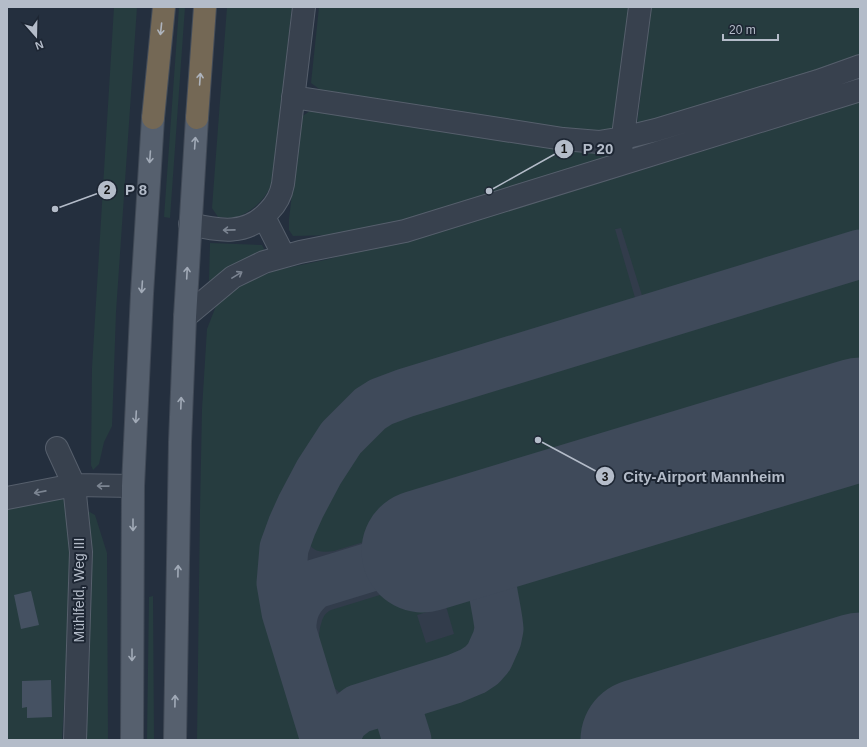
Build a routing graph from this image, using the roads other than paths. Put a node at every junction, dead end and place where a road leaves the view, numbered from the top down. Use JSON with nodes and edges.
{"nodes":[{"id":1,"x":164,"y":7,"type":"edge"},
{"id":2,"x":205,"y":7,"type":"edge"},
{"id":3,"x":304,"y":7,"type":"edge"},
{"id":4,"x":640,"y":7,"type":"edge"},
{"id":5,"x":860,"y":66,"type":"edge"},
{"id":6,"x":860,"y":90,"type":"edge"},
{"id":7,"x":293,"y":98,"type":"junction"},
{"id":8,"x":153,"y":118,"type":"joint"},
{"id":9,"x":197,"y":118,"type":"joint"},
{"id":10,"x":623,"y":138,"type":"junction"},
{"id":11,"x":620,"y":166,"type":"junction"},
{"id":12,"x":264,"y":217,"type":"junction"},
{"id":13,"x":190,"y":224,"type":"junction"},
{"id":14,"x":284,"y":256,"type":"junction"},
{"id":15,"x":185,"y":317,"type":"junction"},
{"id":16,"x":57,"y":448,"type":"dead end"},
{"id":17,"x":74,"y":485,"type":"junction"},
{"id":18,"x":133,"y":486,"type":"junction"},
{"id":19,"x":7,"y":498,"type":"edge"},
{"id":20,"x":75,"y":740,"type":"edge"},
{"id":21,"x":132,"y":740,"type":"edge"},
{"id":22,"x":175,"y":740,"type":"edge"}],
"edges":[{"from":1,"to":8,"type":"highway","one_way":true},
{"from":9,"to":2,"type":"highway","one_way":true},
{"from":3,"to":7,"type":"street"},
{"from":4,"to":10,"type":"street"},
{"from":5,"to":10,"type":"street"},
{"from":6,"to":11,"type":"street"},
{"from":7,"to":10,"type":"street"},
{"from":7,"to":12,"type":"street"},
{"from":8,"to":18,"type":"main road","one_way":true},
{"from":13,"to":9,"type":"main road","one_way":true},
{"from":10,"to":11,"type":"street"},
{"from":11,"to":14,"type":"street"},
{"from":12,"to":13,"type":"street","one_way":true},
{"from":12,"to":14,"type":"street"},
{"from":15,"to":13,"type":"main road","one_way":true},
{"from":15,"to":14,"type":"street","one_way":true},
{"from":22,"to":15,"type":"main road","one_way":true},
{"from":16,"to":17,"type":"street","name":"Mühlfeld, Weg III"},
{"from":18,"to":17,"type":"street","one_way":true},
{"from":17,"to":19,"type":"street","one_way":true},
{"from":17,"to":20,"type":"street","name":"Mühlfeld, Weg III"},
{"from":18,"to":21,"type":"main road","one_way":true}]}
